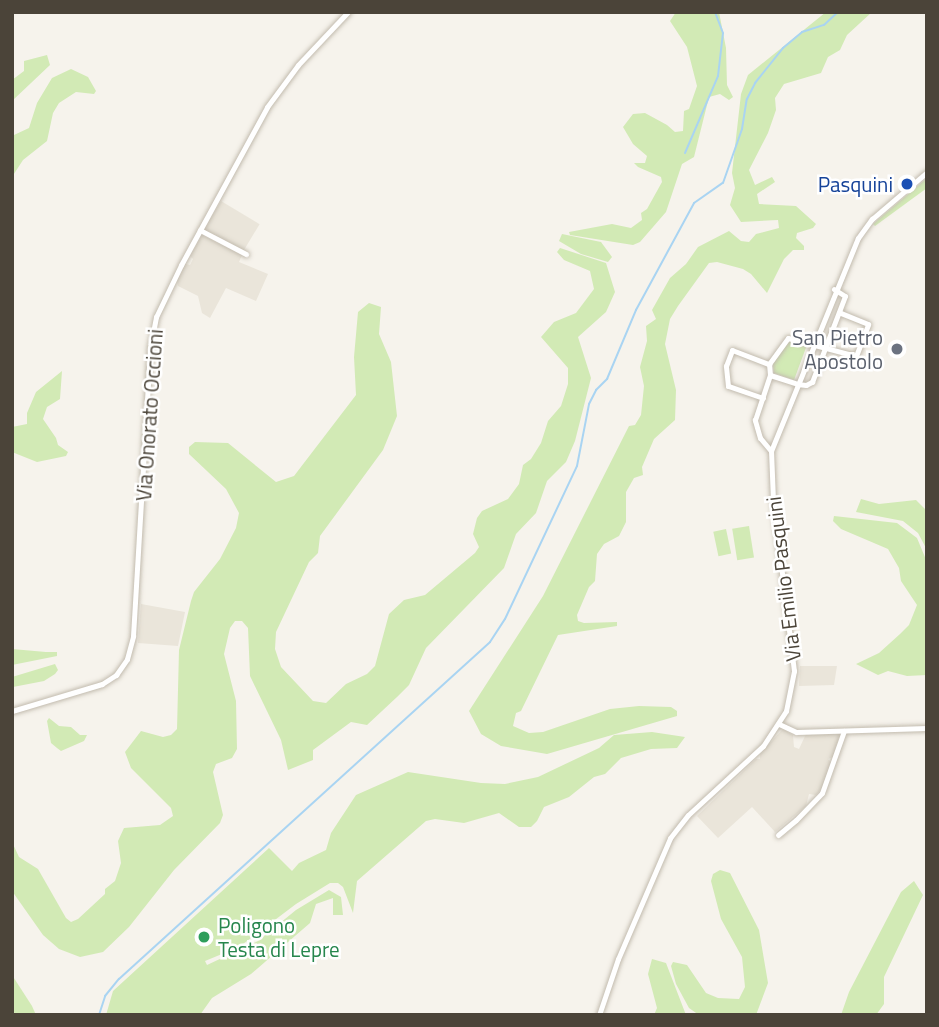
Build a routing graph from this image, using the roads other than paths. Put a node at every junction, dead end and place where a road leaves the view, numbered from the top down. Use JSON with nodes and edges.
{"nodes":[{"id":1,"x":348,"y":12,"type":"edge"},
{"id":2,"x":927,"y":172,"type":"edge"},
{"id":3,"x":200,"y":230,"type":"junction"},
{"id":4,"x":246,"y":254,"type":"dead end"},
{"id":5,"x":834,"y":289,"type":"junction"},
{"id":6,"x":839,"y":312,"type":"junction"},
{"id":7,"x":813,"y":345,"type":"junction"},
{"id":8,"x":825,"y":348,"type":"junction"},
{"id":9,"x":769,"y":364,"type":"junction"},
{"id":10,"x":771,"y":375,"type":"junction"},
{"id":11,"x":797,"y":384,"type":"junction"},
{"id":12,"x":763,"y":398,"type":"junction"},
{"id":13,"x":771,"y":451,"type":"junction"},
{"id":14,"x":12,"y":711,"type":"edge"},
{"id":15,"x":779,"y":724,"type":"junction"},
{"id":16,"x":927,"y":728,"type":"edge"},
{"id":17,"x":844,"y":731,"type":"junction"},
{"id":18,"x":778,"y":835,"type":"dead end"},
{"id":19,"x":598,"y":1015,"type":"edge"}],
"edges":[{"from":1,"to":3,"type":"street","name":"Via Onorato Occioni"},
{"from":2,"to":5,"type":"street","name":"Via Emilio Pasquini"},
{"from":3,"to":4,"type":"street"},
{"from":3,"to":14,"type":"street","name":"Via Onorato Occioni"},
{"from":5,"to":6,"type":"street"},
{"from":5,"to":7,"type":"street","name":"Via Emilio Pasquini"},
{"from":6,"to":8,"type":"street"},
{"from":6,"to":8,"type":"street"},
{"from":7,"to":8,"type":"street"},
{"from":7,"to":9,"type":"street"},
{"from":7,"to":11,"type":"street","name":"Via Emilio Pasquini"},
{"from":8,"to":11,"type":"street"},
{"from":9,"to":10,"type":"street"},
{"from":9,"to":12,"type":"street"},
{"from":10,"to":11,"type":"street"},
{"from":10,"to":12,"type":"street"},
{"from":11,"to":13,"type":"street","name":"Via Emilio Pasquini"},
{"from":12,"to":13,"type":"street"},
{"from":13,"to":15,"type":"street","name":"Via Emilio Pasquini"},
{"from":15,"to":17,"type":"street"},
{"from":15,"to":19,"type":"street","name":"Via Emilio Pasquini"},
{"from":16,"to":17,"type":"street"},
{"from":17,"to":18,"type":"street"}]}
